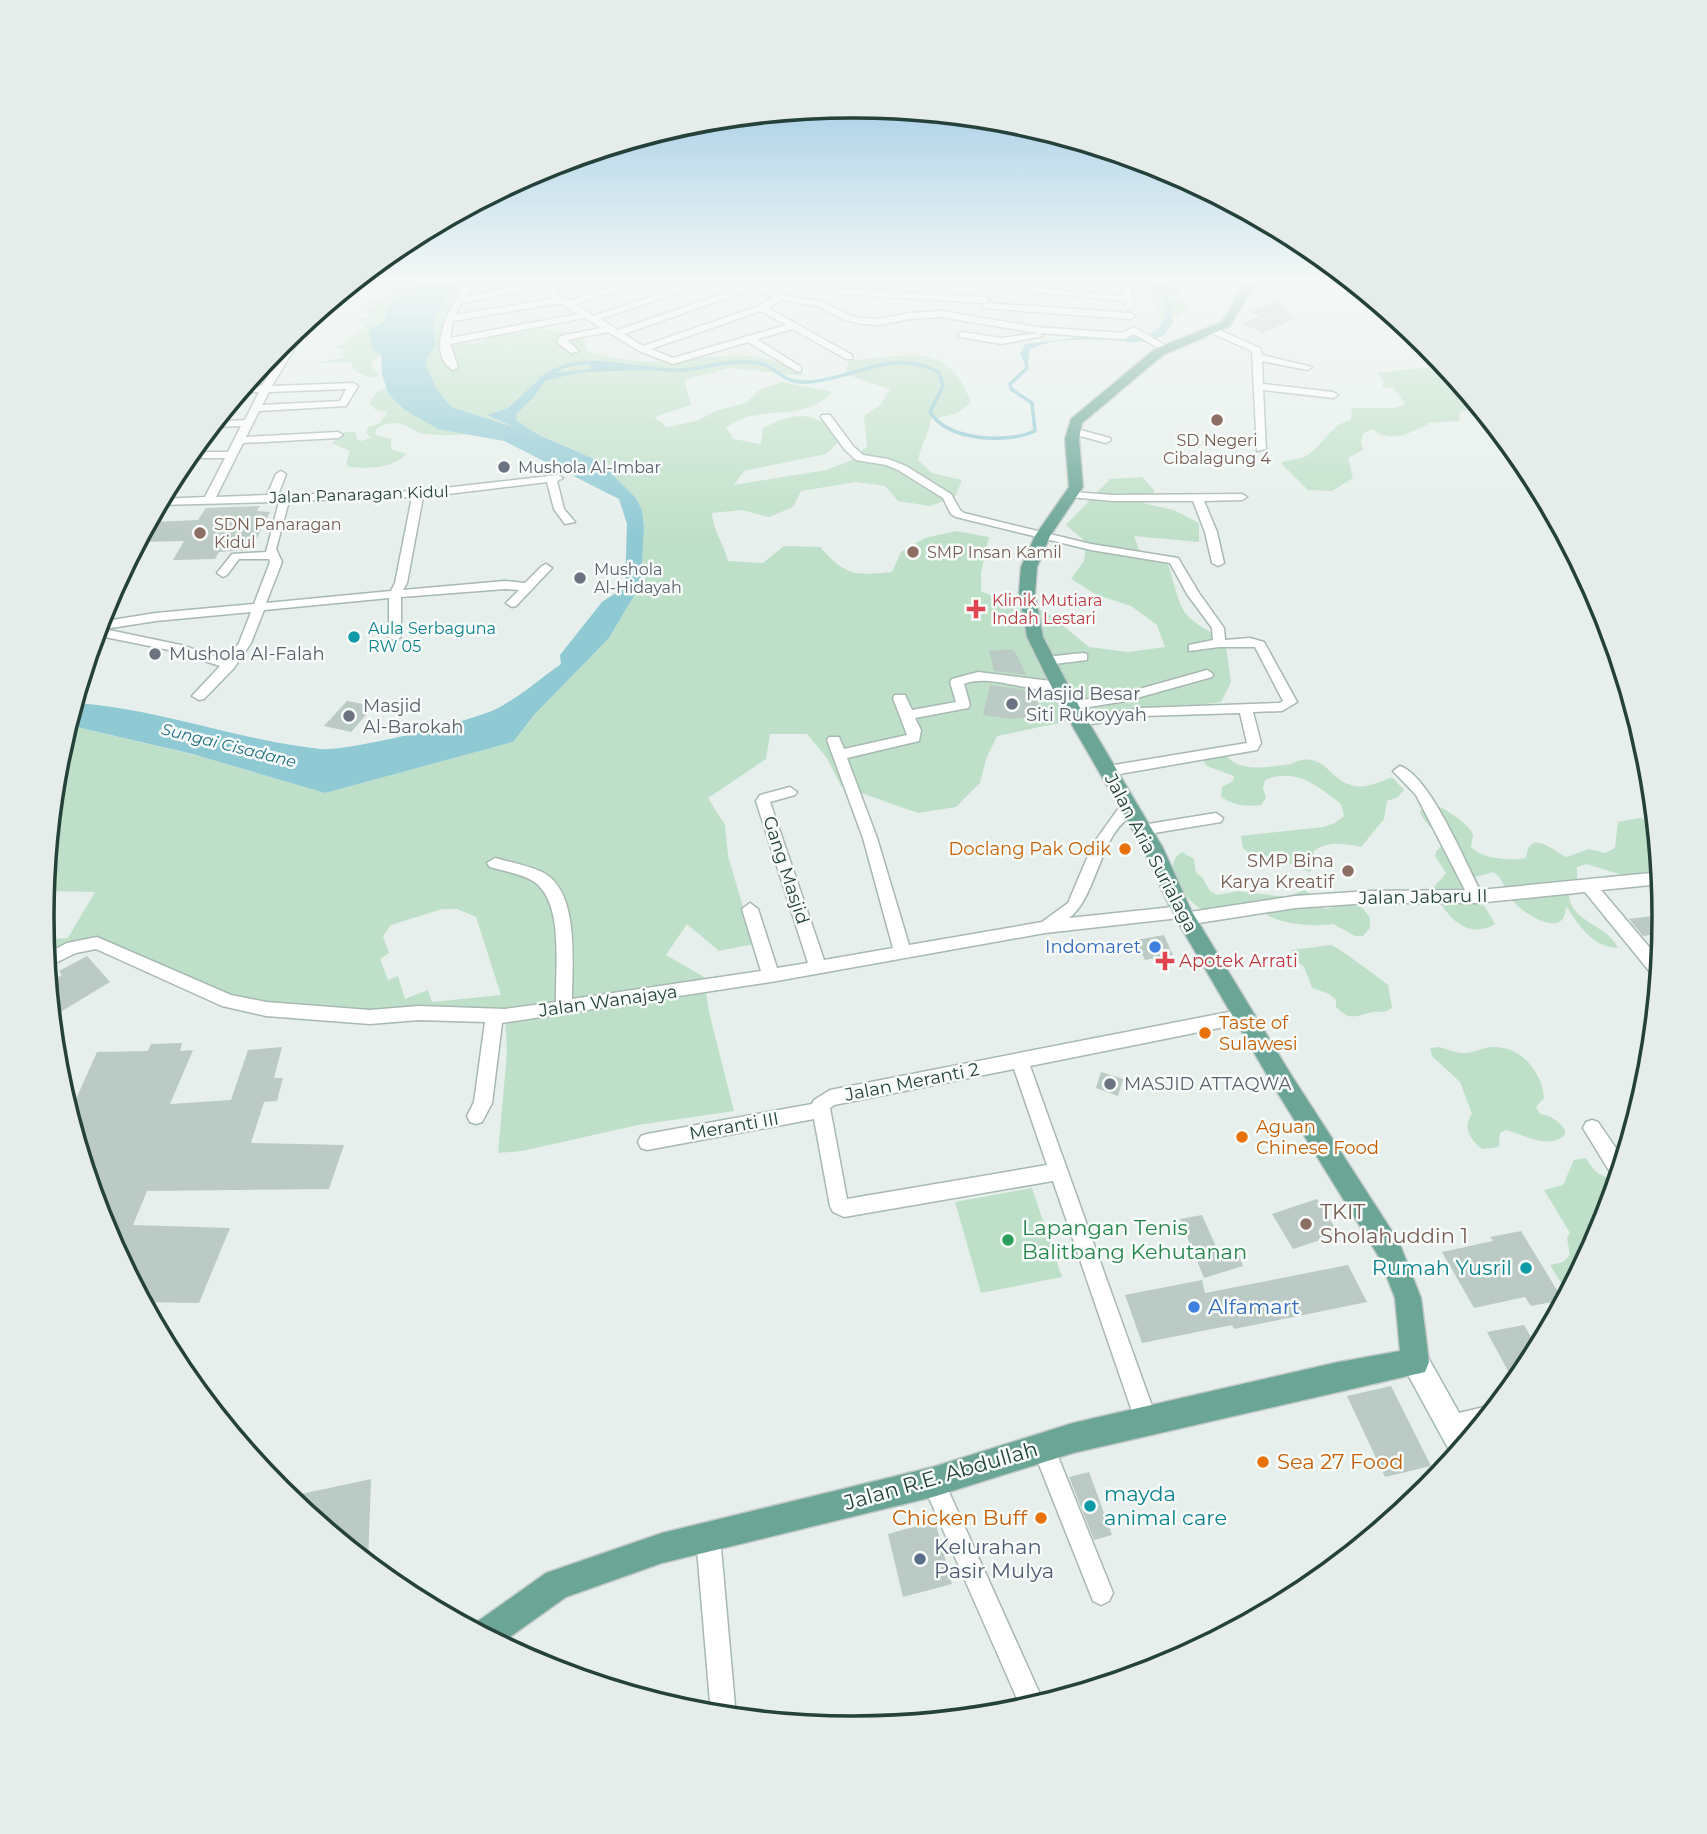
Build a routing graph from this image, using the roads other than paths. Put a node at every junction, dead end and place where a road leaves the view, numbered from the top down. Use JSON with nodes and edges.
{"nodes":[{"id":1,"x":278,"y":368,"type":"edge"},
{"id":2,"x":1133,"y":368,"type":"edge"},
{"id":3,"x":1258,"y":368,"type":"edge"},
{"id":4,"x":1257,"y":386,"type":"junction"},
{"id":5,"x":266,"y":388,"type":"junction"},
{"id":6,"x":254,"y":389,"type":"edge"},
{"id":7,"x":1334,"y":395,"type":"dead end"},
{"id":8,"x":351,"y":410,"type":"dead end"},
{"id":9,"x":253,"y":415,"type":"junction"},
{"id":10,"x":826,"y":417,"type":"dead end"},
{"id":11,"x":226,"y":422,"type":"edge"},
{"id":12,"x":1073,"y":431,"type":"junction"},
{"id":13,"x":338,"y":435,"type":"dead end"},
{"id":14,"x":240,"y":440,"type":"junction"},
{"id":15,"x":1106,"y":440,"type":"dead end"},
{"id":16,"x":1261,"y":449,"type":"dead end"},
{"id":17,"x":202,"y":454,"type":"edge"},
{"id":18,"x":233,"y":455,"type":"junction"},
{"id":19,"x":281,"y":474,"type":"dead end"},
{"id":20,"x":418,"y":494,"type":"junction"},
{"id":21,"x":1073,"y":495,"type":"junction"},
{"id":22,"x":1197,"y":496,"type":"junction"},
{"id":23,"x":1242,"y":497,"type":"dead end"},
{"id":24,"x":278,"y":498,"type":"junction"},
{"id":25,"x":209,"y":500,"type":"junction"},
{"id":26,"x":171,"y":502,"type":"edge"},
{"id":27,"x":569,"y":522,"type":"dead end"},
{"id":28,"x":1043,"y":536,"type":"junction"},
{"id":29,"x":273,"y":555,"type":"junction"},
{"id":30,"x":1218,"y":563,"type":"dead end"},
{"id":31,"x":546,"y":568,"type":"dead end"},
{"id":32,"x":223,"y":573,"type":"dead end"},
{"id":33,"x":528,"y":587,"type":"junction"},
{"id":34,"x":398,"y":589,"type":"junction"},
{"id":35,"x":512,"y":603,"type":"dead end"},
{"id":36,"x":258,"y":608,"type":"junction"},
{"id":37,"x":110,"y":624,"type":"edge"},
{"id":38,"x":107,"y":633,"type":"edge"},
{"id":39,"x":395,"y":637,"type":"dead end"},
{"id":40,"x":1219,"y":643,"type":"junction"},
{"id":41,"x":1193,"y":648,"type":"dead end"},
{"id":42,"x":1083,"y":657,"type":"dead end"},
{"id":43,"x":1046,"y":661,"type":"junction"},
{"id":44,"x":229,"y":665,"type":"junction"},
{"id":45,"x":1207,"y":674,"type":"dead end"},
{"id":46,"x":1059,"y":686,"type":"junction"},
{"id":47,"x":199,"y":696,"type":"dead end"},
{"id":48,"x":900,"y":698,"type":"dead end"},
{"id":49,"x":1245,"y":707,"type":"junction"},
{"id":50,"x":1075,"y":714,"type":"junction"},
{"id":51,"x":907,"y":715,"type":"junction"},
{"id":52,"x":834,"y":740,"type":"dead end"},
{"id":53,"x":844,"y":754,"type":"dead end"},
{"id":54,"x":1108,"y":771,"type":"junction"},
{"id":55,"x":1400,"y":771,"type":"dead end"},
{"id":56,"x":790,"y":792,"type":"dead end"},
{"id":57,"x":1131,"y":811,"type":"junction"},
{"id":58,"x":1216,"y":818,"type":"dead end"},
{"id":59,"x":1142,"y":830,"type":"junction"},
{"id":60,"x":495,"y":863,"type":"dead end"},
{"id":61,"x":1652,"y":878,"type":"edge"},
{"id":62,"x":1588,"y":885,"type":"junction"},
{"id":63,"x":1476,"y":897,"type":"junction"},
{"id":64,"x":750,"y":909,"type":"dead end"},
{"id":65,"x":1184,"y":916,"type":"junction"},
{"id":66,"x":1045,"y":928,"type":"junction"},
{"id":67,"x":903,"y":954,"type":"junction"},
{"id":68,"x":56,"y":956,"type":"edge"},
{"id":69,"x":1651,"y":961,"type":"edge"},
{"id":70,"x":818,"y":967,"type":"junction"},
{"id":71,"x":771,"y":976,"type":"junction"},
{"id":72,"x":564,"y":1008,"type":"junction"},
{"id":73,"x":494,"y":1016,"type":"junction"},
{"id":74,"x":1244,"y":1016,"type":"junction"},
{"id":75,"x":1020,"y":1061,"type":"junction"},
{"id":76,"x":821,"y":1110,"type":"junction"},
{"id":77,"x":476,"y":1116,"type":"dead end"},
{"id":78,"x":1592,"y":1128,"type":"dead end"},
{"id":79,"x":647,"y":1142,"type":"dead end"},
{"id":80,"x":1614,"y":1162,"type":"edge"},
{"id":81,"x":1059,"y":1171,"type":"junction"},
{"id":82,"x":1415,"y":1362,"type":"junction"},
{"id":83,"x":1146,"y":1420,"type":"junction"},
{"id":84,"x":1456,"y":1436,"type":"edge"},
{"id":85,"x":1043,"y":1447,"type":"junction"},
{"id":86,"x":933,"y":1482,"type":"junction"},
{"id":87,"x":708,"y":1537,"type":"junction"},
{"id":88,"x":1101,"y":1593,"type":"dead end"},
{"id":89,"x":493,"y":1630,"type":"edge"},
{"id":90,"x":1029,"y":1696,"type":"edge"},
{"id":91,"x":723,"y":1705,"type":"edge"}],
"edges":[{"from":1,"to":5,"type":"street"},
{"from":2,"to":12,"type":"main road"},
{"from":3,"to":4,"type":"street"},
{"from":4,"to":7,"type":"street"},
{"from":4,"to":16,"type":"street"},
{"from":5,"to":6,"type":"street"},
{"from":5,"to":9,"type":"street"},
{"from":5,"to":9,"type":"street"},
{"from":8,"to":9,"type":"street"},
{"from":9,"to":11,"type":"street"},
{"from":9,"to":14,"type":"street"},
{"from":10,"to":28,"type":"street"},
{"from":12,"to":15,"type":"street"},
{"from":12,"to":21,"type":"main road"},
{"from":13,"to":14,"type":"street"},
{"from":14,"to":18,"type":"street"},
{"from":17,"to":18,"type":"street"},
{"from":18,"to":25,"type":"street"},
{"from":19,"to":24,"type":"street"},
{"from":20,"to":24,"type":"street","name":"Jalan Panaragan Kidul"},
{"from":20,"to":27,"type":"street","name":"Jalan Panaragan Kidul"},
{"from":20,"to":34,"type":"street"},
{"from":21,"to":22,"type":"street"},
{"from":21,"to":28,"type":"main road","name":"Jalan Aria Surialaga"},
{"from":22,"to":23,"type":"street"},
{"from":22,"to":30,"type":"street"},
{"from":24,"to":25,"type":"street","name":"Jalan Panaragan Kidul"},
{"from":24,"to":29,"type":"street"},
{"from":25,"to":26,"type":"street","name":"Jalan Panaragan Kidul"},
{"from":28,"to":40,"type":"street"},
{"from":28,"to":43,"type":"main road","name":"Jalan Aria Surialaga"},
{"from":29,"to":32,"type":"street"},
{"from":29,"to":36,"type":"street"},
{"from":31,"to":33,"type":"street"},
{"from":33,"to":34,"type":"street"},
{"from":33,"to":35,"type":"street"},
{"from":34,"to":36,"type":"street"},
{"from":34,"to":39,"type":"street"},
{"from":36,"to":37,"type":"street"},
{"from":36,"to":44,"type":"street"},
{"from":38,"to":44,"type":"street"},
{"from":40,"to":41,"type":"street"},
{"from":40,"to":49,"type":"street"},
{"from":42,"to":43,"type":"street"},
{"from":43,"to":46,"type":"main road","name":"Jalan Aria Surialaga"},
{"from":44,"to":47,"type":"street"},
{"from":45,"to":50,"type":"street"},
{"from":46,"to":50,"type":"main road","name":"Jalan Aria Surialaga"},
{"from":46,"to":51,"type":"street"},
{"from":48,"to":51,"type":"street"},
{"from":49,"to":50,"type":"street"},
{"from":49,"to":54,"type":"street"},
{"from":50,"to":54,"type":"main road","name":"Jalan Aria Surialaga"},
{"from":51,"to":53,"type":"street"},
{"from":52,"to":67,"type":"street"},
{"from":54,"to":57,"type":"main road","name":"Jalan Aria Surialaga"},
{"from":55,"to":63,"type":"street"},
{"from":56,"to":70,"type":"street","name":"Gang Masjid"},
{"from":57,"to":59,"type":"main road","name":"Jalan Aria Surialaga"},
{"from":57,"to":66,"type":"street"},
{"from":58,"to":59,"type":"street"},
{"from":59,"to":65,"type":"main road","name":"Jalan Aria Surialaga"},
{"from":60,"to":72,"type":"street"},
{"from":61,"to":62,"type":"street","name":"Jalan Jabaru II"},
{"from":62,"to":63,"type":"street","name":"Jalan Jabaru II"},
{"from":62,"to":69,"type":"street"},
{"from":63,"to":65,"type":"street","name":"Jalan Jabaru II"},
{"from":64,"to":71,"type":"street"},
{"from":65,"to":66,"type":"street","name":"Jalan Wanajaya"},
{"from":65,"to":74,"type":"main road","name":"Jalan Aria Surialaga"},
{"from":66,"to":67,"type":"street","name":"Jalan Wanajaya"},
{"from":67,"to":70,"type":"street","name":"Jalan Wanajaya"},
{"from":68,"to":73,"type":"street","name":"Jalan Wanajaya"},
{"from":70,"to":71,"type":"street","name":"Jalan Wanajaya"},
{"from":71,"to":72,"type":"street","name":"Jalan Wanajaya"},
{"from":72,"to":73,"type":"street","name":"Jalan Wanajaya"},
{"from":73,"to":77,"type":"street"},
{"from":74,"to":75,"type":"street","name":"Jalan Meranti 2"},
{"from":74,"to":82,"type":"main road","name":"Jalan Aria Surialaga"},
{"from":75,"to":76,"type":"street","name":"Jalan Meranti 2"},
{"from":75,"to":81,"type":"street"},
{"from":76,"to":79,"type":"street","name":"Meranti III"},
{"from":76,"to":81,"type":"street"},
{"from":78,"to":80,"type":"street"},
{"from":81,"to":83,"type":"street"},
{"from":82,"to":83,"type":"main road","name":"Jalan R.E. Abdullah"},
{"from":82,"to":84,"type":"main road"},
{"from":83,"to":85,"type":"main road","name":"Jalan R.E. Abdullah"},
{"from":85,"to":86,"type":"main road","name":"Jalan R.E. Abdullah"},
{"from":85,"to":88,"type":"street"},
{"from":86,"to":87,"type":"main road","name":"Jalan R.E. Abdullah"},
{"from":86,"to":90,"type":"street"},
{"from":87,"to":89,"type":"main road","name":"Jalan R.E. Abdullah"},
{"from":87,"to":91,"type":"street"}]}
